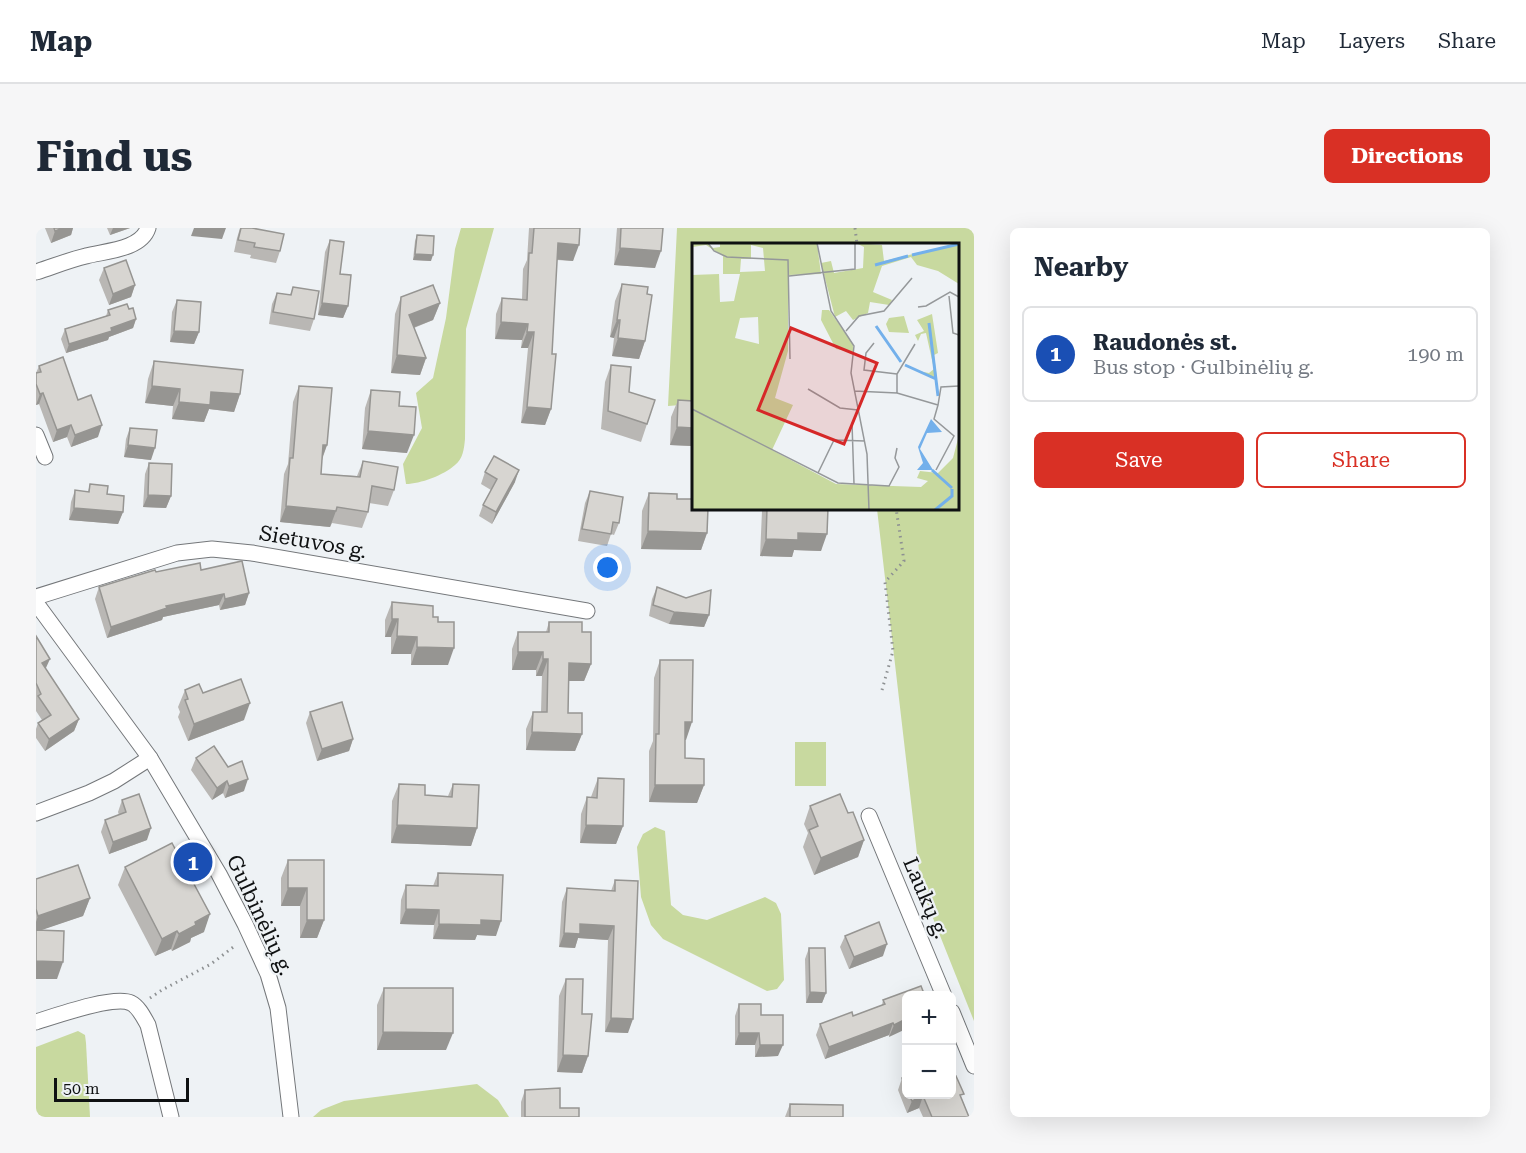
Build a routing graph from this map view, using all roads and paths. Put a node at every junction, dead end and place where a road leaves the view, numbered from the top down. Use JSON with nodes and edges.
{"nodes":[{"id":1,"x":148,"y":228,"type":"edge"},
{"id":2,"x":855,"y":228,"type":"edge"},
{"id":3,"x":857,"y":243,"type":"edge"},
{"id":4,"x":36,"y":273,"type":"edge"},
{"id":5,"x":36,"y":435,"type":"edge"},
{"id":6,"x":45,"y":457,"type":"dead end"},
{"id":7,"x":896,"y":510,"type":"edge"},
{"id":8,"x":36,"y":597,"type":"edge"},
{"id":9,"x":36,"y":603,"type":"edge"},
{"id":10,"x":587,"y":611,"type":"dead end"},
{"id":11,"x":882,"y":690,"type":"dead end"},
{"id":12,"x":150,"y":758,"type":"junction"},
{"id":13,"x":36,"y":813,"type":"edge"},
{"id":14,"x":869,"y":816,"type":"dead end"},
{"id":15,"x":251,"y":938,"type":"junction"},
{"id":16,"x":942,"y":991,"type":"edge"},
{"id":17,"x":136,"y":1008,"type":"junction"},
{"id":18,"x":36,"y":1022,"type":"edge"},
{"id":19,"x":956,"y":1024,"type":"edge"},
{"id":20,"x":974,"y":1066,"type":"edge"},
{"id":21,"x":171,"y":1117,"type":"edge"},
{"id":22,"x":291,"y":1117,"type":"edge"}],
"edges":[{"from":1,"to":4,"type":"street"},
{"from":2,"to":3,"type":"path"},
{"from":5,"to":6,"type":"street"},
{"from":7,"to":11,"type":"path"},
{"from":8,"to":10,"type":"street","name":"Sietuvos g."},
{"from":9,"to":12,"type":"street","name":"Gulbinėlių g."},
{"from":12,"to":13,"type":"street"},
{"from":12,"to":15,"type":"street","name":"Gulbinėlių g."},
{"from":14,"to":16,"type":"street","name":"Laukų g."},
{"from":15,"to":17,"type":"path"},
{"from":15,"to":22,"type":"street","name":"Gulbinėlių g."},
{"from":17,"to":18,"type":"street"},
{"from":17,"to":21,"type":"street"},
{"from":19,"to":20,"type":"street"}]}
